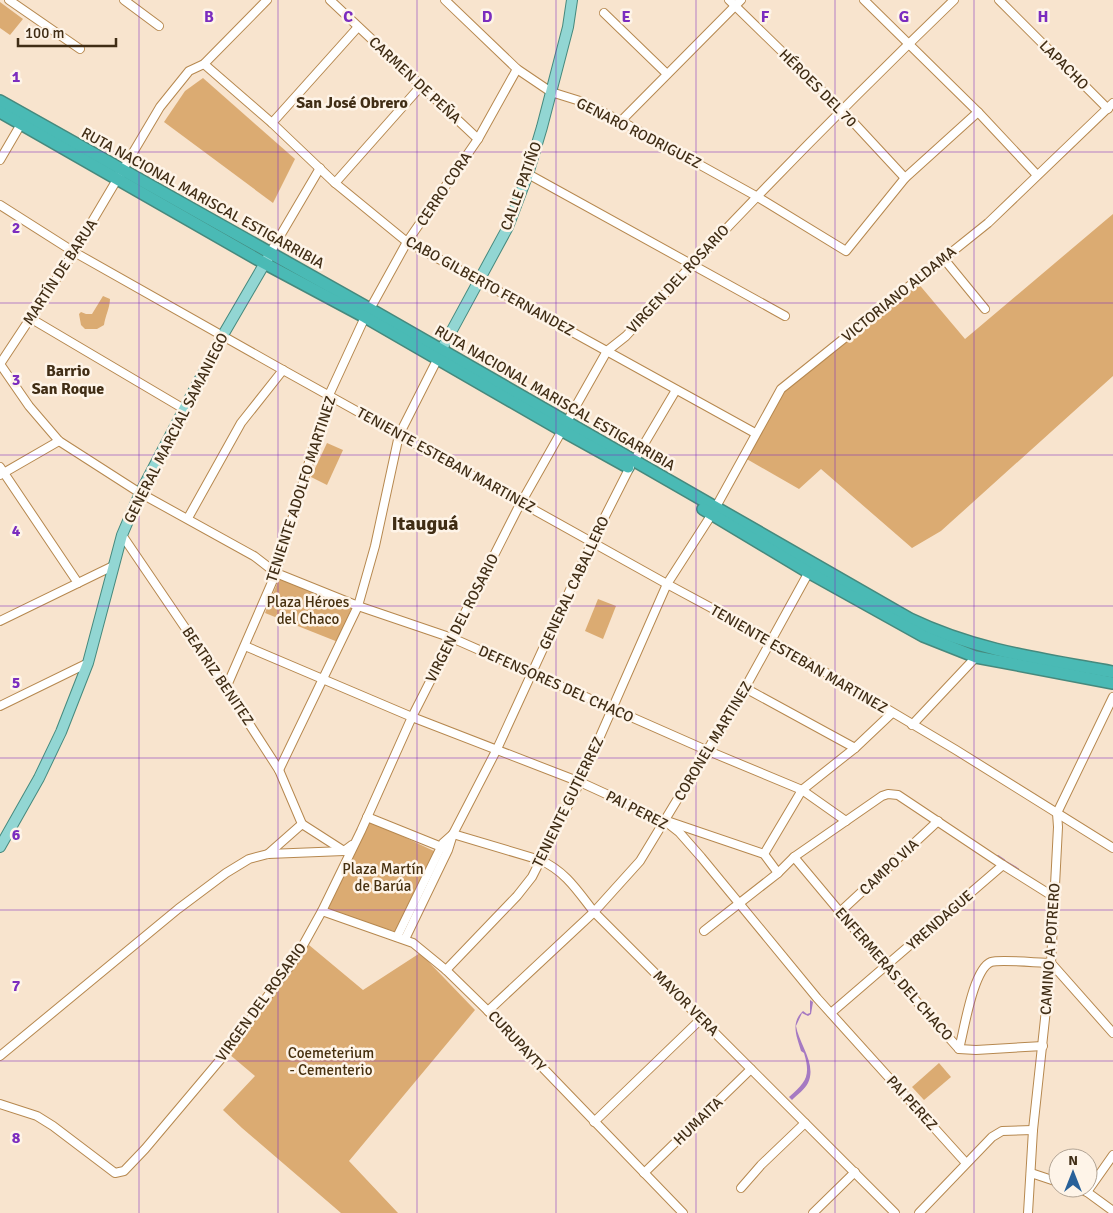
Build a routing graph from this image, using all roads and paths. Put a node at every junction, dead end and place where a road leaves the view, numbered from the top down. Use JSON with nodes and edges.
{"nodes":[{"id":1,"x":9,"y":0,"type":"edge"},
{"id":2,"x":124,"y":0,"type":"edge"},
{"id":3,"x":267,"y":0,"type":"edge"},
{"id":4,"x":330,"y":0,"type":"edge"},
{"id":5,"x":445,"y":0,"type":"edge"},
{"id":6,"x":572,"y":0,"type":"edge"},
{"id":7,"x":864,"y":0,"type":"edge"},
{"id":8,"x":954,"y":0,"type":"edge"},
{"id":9,"x":999,"y":0,"type":"edge"},
{"id":10,"x":735,"y":2,"type":"edge"},
{"id":11,"x":604,"y":13,"type":"dead end"},
{"id":12,"x":159,"y":26,"type":"dead end"},
{"id":13,"x":358,"y":27,"type":"junction"},
{"id":14,"x":908,"y":44,"type":"junction"},
{"id":15,"x":80,"y":49,"type":"dead end"},
{"id":16,"x":204,"y":64,"type":"junction"},
{"id":17,"x":517,"y":69,"type":"junction"},
{"id":18,"x":667,"y":74,"type":"junction"},
{"id":19,"x":421,"y":86,"type":"junction"},
{"id":20,"x":551,"y":92,"type":"junction"},
{"id":21,"x":0,"y":101,"type":"edge"},
{"id":22,"x":1111,"y":106,"type":"edge"},
{"id":23,"x":841,"y":109,"type":"junction"},
{"id":24,"x":0,"y":112,"type":"edge"},
{"id":25,"x":978,"y":112,"type":"junction"},
{"id":26,"x":621,"y":121,"type":"junction"},
{"id":27,"x":272,"y":123,"type":"junction"},
{"id":28,"x":21,"y":124,"type":"junction"},
{"id":29,"x":478,"y":139,"type":"junction"},
{"id":30,"x":0,"y":160,"type":"edge"},
{"id":31,"x":320,"y":168,"type":"junction"},
{"id":32,"x":120,"y":174,"type":"junction"},
{"id":33,"x":528,"y":174,"type":"junction"},
{"id":34,"x":1037,"y":175,"type":"junction"},
{"id":35,"x":905,"y":178,"type":"junction"},
{"id":36,"x":335,"y":183,"type":"junction"},
{"id":37,"x":756,"y":196,"type":"junction"},
{"id":38,"x":0,"y":206,"type":"edge"},
{"id":39,"x":407,"y":242,"type":"junction"},
{"id":40,"x":74,"y":252,"type":"junction"},
{"id":41,"x":267,"y":258,"type":"junction"},
{"id":42,"x":944,"y":259,"type":"junction"},
{"id":43,"x":692,"y":264,"type":"junction"},
{"id":44,"x":480,"y":281,"type":"junction"},
{"id":45,"x":985,"y":309,"type":"dead end"},
{"id":46,"x":367,"y":313,"type":"junction"},
{"id":47,"x":784,"y":316,"type":"dead end"},
{"id":48,"x":30,"y":318,"type":"junction"},
{"id":49,"x":223,"y":335,"type":"junction"},
{"id":50,"x":607,"y":351,"type":"junction"},
{"id":51,"x":439,"y":355,"type":"junction"},
{"id":52,"x":0,"y":364,"type":"edge"},
{"id":53,"x":283,"y":370,"type":"junction"},
{"id":54,"x":676,"y":390,"type":"junction"},
{"id":55,"x":329,"y":394,"type":"junction"},
{"id":56,"x":184,"y":409,"type":"junction"},
{"id":57,"x":564,"y":426,"type":"junction"},
{"id":58,"x":755,"y":433,"type":"junction"},
{"id":59,"x":399,"y":435,"type":"junction"},
{"id":60,"x":59,"y":441,"type":"junction"},
{"id":61,"x":632,"y":464,"type":"junction"},
{"id":62,"x":1,"y":472,"type":"edge"},
{"id":63,"x":140,"y":492,"type":"junction"},
{"id":64,"x":521,"y":502,"type":"junction"},
{"id":65,"x":714,"y":511,"type":"junction"},
{"id":66,"x":188,"y":518,"type":"junction"},
{"id":67,"x":122,"y":535,"type":"junction"},
{"id":68,"x":592,"y":542,"type":"junction"},
{"id":69,"x":113,"y":566,"type":"junction"},
{"id":70,"x":811,"y":567,"type":"junction"},
{"id":71,"x":276,"y":572,"type":"junction"},
{"id":72,"x":78,"y":583,"type":"junction"},
{"id":73,"x":667,"y":584,"type":"junction"},
{"id":74,"x":358,"y":606,"type":"junction"},
{"id":75,"x":0,"y":621,"type":"edge"},
{"id":76,"x":452,"y":638,"type":"junction"},
{"id":77,"x":772,"y":640,"type":"junction"},
{"id":78,"x":245,"y":646,"type":"junction"},
{"id":79,"x":976,"y":657,"type":"junction"},
{"id":80,"x":88,"y":663,"type":"junction"},
{"id":81,"x":1113,"y":672,"type":"edge"},
{"id":82,"x":532,"y":674,"type":"junction"},
{"id":83,"x":323,"y":678,"type":"junction"},
{"id":84,"x":1113,"y":683,"type":"edge"},
{"id":85,"x":226,"y":688,"type":"junction"},
{"id":86,"x":744,"y":688,"type":"junction"},
{"id":87,"x":1113,"y":697,"type":"edge"},
{"id":88,"x":0,"y":706,"type":"edge"},
{"id":89,"x":612,"y":709,"type":"junction"},
{"id":90,"x":892,"y":713,"type":"junction"},
{"id":91,"x":412,"y":717,"type":"junction"},
{"id":92,"x":912,"y":725,"type":"junction"},
{"id":93,"x":855,"y":748,"type":"junction"},
{"id":94,"x":497,"y":749,"type":"junction"},
{"id":95,"x":706,"y":750,"type":"junction"},
{"id":96,"x":279,"y":770,"type":"junction"},
{"id":97,"x":580,"y":782,"type":"junction"},
{"id":98,"x":802,"y":790,"type":"junction"},
{"id":99,"x":1057,"y":813,"type":"junction"},
{"id":100,"x":368,"y":815,"type":"junction"},
{"id":101,"x":665,"y":821,"type":"junction"},
{"id":102,"x":846,"y":821,"type":"junction"},
{"id":103,"x":938,"y":821,"type":"junction"},
{"id":104,"x":302,"y":824,"type":"junction"},
{"id":105,"x":453,"y":834,"type":"junction"},
{"id":106,"x":354,"y":844,"type":"junction"},
{"id":107,"x":445,"y":846,"type":"junction"},
{"id":108,"x":0,"y":847,"type":"edge"},
{"id":109,"x":1113,"y":848,"type":"edge"},
{"id":110,"x":344,"y":851,"type":"junction"},
{"id":111,"x":268,"y":854,"type":"junction"},
{"id":112,"x":764,"y":854,"type":"junction"},
{"id":113,"x":794,"y":857,"type":"junction"},
{"id":114,"x":540,"y":860,"type":"junction"},
{"id":115,"x":1003,"y":865,"type":"junction"},
{"id":116,"x":778,"y":873,"type":"junction"},
{"id":117,"x":1054,"y":896,"type":"junction"},
{"id":118,"x":739,"y":904,"type":"junction"},
{"id":119,"x":322,"y":911,"type":"junction"},
{"id":120,"x":594,"y":912,"type":"junction"},
{"id":121,"x":840,"y":912,"type":"junction"},
{"id":122,"x":704,"y":931,"type":"dead end"},
{"id":123,"x":401,"y":938,"type":"junction"},
{"id":124,"x":1050,"y":963,"type":"junction"},
{"id":125,"x":886,"y":967,"type":"junction"},
{"id":126,"x":446,"y":970,"type":"junction"},
{"id":127,"x":488,"y":1011,"type":"junction"},
{"id":128,"x":831,"y":1013,"type":"junction"},
{"id":129,"x":701,"y":1019,"type":"junction"},
{"id":130,"x":1113,"y":1033,"type":"edge"},
{"id":131,"x":1043,"y":1046,"type":"junction"},
{"id":132,"x":959,"y":1049,"type":"junction"},
{"id":133,"x":0,"y":1056,"type":"edge"},
{"id":134,"x":751,"y":1069,"type":"junction"},
{"id":135,"x":0,"y":1104,"type":"edge"},
{"id":136,"x":594,"y":1122,"type":"junction"},
{"id":137,"x":805,"y":1123,"type":"junction"},
{"id":138,"x":1033,"y":1130,"type":"junction"},
{"id":139,"x":1113,"y":1155,"type":"edge"},
{"id":140,"x":966,"y":1163,"type":"junction"},
{"id":141,"x":856,"y":1172,"type":"junction"},
{"id":142,"x":644,"y":1173,"type":"junction"},
{"id":143,"x":1031,"y":1173,"type":"junction"},
{"id":144,"x":1098,"y":1176,"type":"edge"},
{"id":145,"x":1048,"y":1179,"type":"edge"},
{"id":146,"x":741,"y":1188,"type":"dead end"},
{"id":147,"x":1095,"y":1198,"type":"edge"},
{"id":148,"x":1113,"y":1211,"type":"edge"},
{"id":149,"x":683,"y":1213,"type":"edge"},
{"id":150,"x":813,"y":1213,"type":"edge"},
{"id":151,"x":895,"y":1213,"type":"edge"},
{"id":152,"x":919,"y":1213,"type":"edge"},
{"id":153,"x":1028,"y":1213,"type":"edge"}],
"edges":[{"from":1,"to":15,"type":"street"},
{"from":2,"to":12,"type":"street"},
{"from":3,"to":16,"type":"street","name":"MARTÍN DE BARUA"},
{"from":4,"to":13,"type":"street","name":"CARMEN DE PEÑA"},
{"from":5,"to":17,"type":"street","name":"GENARO RODRIGUEZ"},
{"from":6,"to":20,"type":"main road","name":"CALLE PATIÑO"},
{"from":7,"to":14,"type":"street"},
{"from":8,"to":14,"type":"street","name":"VIRGEN DEL ROSARIO"},
{"from":9,"to":22,"type":"street","name":"LAPACHO"},
{"from":10,"to":18,"type":"street"},
{"from":10,"to":23,"type":"street","name":"HÉROES DEL 70"},
{"from":11,"to":18,"type":"street"},
{"from":13,"to":19,"type":"street","name":"CARMEN DE PEÑA"},
{"from":13,"to":27,"type":"street"},
{"from":14,"to":23,"type":"street","name":"VIRGEN DEL ROSARIO"},
{"from":14,"to":25,"type":"street"},
{"from":16,"to":27,"type":"street","name":"CABO GILBERTO FERNANDEZ"},
{"from":16,"to":32,"type":"street","name":"MARTÍN DE BARUA"},
{"from":17,"to":20,"type":"street","name":"GENARO RODRIGUEZ"},
{"from":17,"to":29,"type":"street","name":"CERRO CORA"},
{"from":18,"to":26,"type":"street"},
{"from":19,"to":29,"type":"street","name":"CARMEN DE PEÑA"},
{"from":19,"to":36,"type":"street"},
{"from":20,"to":26,"type":"street","name":"GENARO RODRIGUEZ"},
{"from":20,"to":33,"type":"main road","name":"CALLE PATIÑO"},
{"from":21,"to":32,"type":"highway","name":"RUTA NACIONAL MARISCAL ESTIGARRIBIA"},
{"from":22,"to":34,"type":"street","name":"VICTORIANO ALDAMA"},
{"from":23,"to":35,"type":"street","name":"HÉROES DEL 70"},
{"from":23,"to":37,"type":"street","name":"VIRGEN DEL ROSARIO"},
{"from":24,"to":28,"type":"highway","name":"RUTA NACIONAL MARISCAL ESTIGARRIBIA"},
{"from":25,"to":34,"type":"street"},
{"from":25,"to":35,"type":"street"},
{"from":26,"to":37,"type":"street","name":"GENARO RODRIGUEZ"},
{"from":27,"to":31,"type":"street","name":"CABO GILBERTO FERNANDEZ"},
{"from":28,"to":30,"type":"street"},
{"from":28,"to":32,"type":"highway","name":"RUTA NACIONAL MARISCAL ESTIGARRIBIA"},
{"from":29,"to":39,"type":"street","name":"CERRO CORA"},
{"from":31,"to":36,"type":"street","name":"CABO GILBERTO FERNANDEZ"},
{"from":31,"to":41,"type":"street"},
{"from":32,"to":40,"type":"street","name":"MARTÍN DE BARUA"},
{"from":32,"to":41,"type":"highway","name":"RUTA NACIONAL MARISCAL ESTIGARRIBIA"},
{"from":33,"to":43,"type":"street"},
{"from":33,"to":44,"type":"main road","name":"CALLE PATIÑO"},
{"from":34,"to":42,"type":"street","name":"VICTORIANO ALDAMA"},
{"from":35,"to":37,"type":"street","name":"GENARO RODRIGUEZ"},
{"from":36,"to":39,"type":"street","name":"CABO GILBERTO FERNANDEZ"},
{"from":37,"to":43,"type":"street","name":"VIRGEN DEL ROSARIO"},
{"from":38,"to":40,"type":"street","name":"TENIENTE ESTEBAN MARTINEZ"},
{"from":39,"to":44,"type":"street","name":"CABO GILBERTO FERNANDEZ"},
{"from":39,"to":46,"type":"street","name":"CERRO CORA"},
{"from":40,"to":48,"type":"street","name":"MARTÍN DE BARUA"},
{"from":40,"to":49,"type":"street","name":"TENIENTE ESTEBAN MARTINEZ"},
{"from":41,"to":46,"type":"highway","name":"RUTA NACIONAL MARISCAL ESTIGARRIBIA"},
{"from":41,"to":49,"type":"main road","name":"GENERAL MARCIAL SAMANIEGO"},
{"from":42,"to":45,"type":"street"},
{"from":42,"to":58,"type":"street","name":"VICTORIANO ALDAMA"},
{"from":43,"to":47,"type":"street"},
{"from":43,"to":50,"type":"street","name":"VIRGEN DEL ROSARIO"},
{"from":44,"to":50,"type":"street","name":"CABO GILBERTO FERNANDEZ"},
{"from":44,"to":51,"type":"main road","name":"CALLE PATIÑO"},
{"from":46,"to":51,"type":"highway","name":"RUTA NACIONAL MARISCAL ESTIGARRIBIA"},
{"from":46,"to":55,"type":"street","name":"TENIENTE ADOLFO MARTINEZ"},
{"from":48,"to":52,"type":"street","name":"MARTÍN DE BARUA"},
{"from":48,"to":56,"type":"street"},
{"from":49,"to":53,"type":"street","name":"TENIENTE ESTEBAN MARTINEZ"},
{"from":49,"to":56,"type":"main road","name":"GENERAL MARCIAL SAMANIEGO"},
{"from":50,"to":54,"type":"street","name":"CABO GILBERTO FERNANDEZ"},
{"from":50,"to":57,"type":"street","name":"VIRGEN DEL ROSARIO"},
{"from":51,"to":57,"type":"highway","name":"RUTA NACIONAL MARISCAL ESTIGARRIBIA"},
{"from":51,"to":59,"type":"street"},
{"from":52,"to":60,"type":"street","name":"DEFENSORES DEL CHACO"},
{"from":53,"to":55,"type":"street","name":"TENIENTE ESTEBAN MARTINEZ"},
{"from":53,"to":66,"type":"street"},
{"from":54,"to":58,"type":"street","name":"CABO GILBERTO FERNANDEZ"},
{"from":54,"to":61,"type":"street","name":"GENERAL CABALLERO"},
{"from":55,"to":59,"type":"street","name":"TENIENTE ESTEBAN MARTINEZ"},
{"from":55,"to":71,"type":"street","name":"TENIENTE ADOLFO MARTINEZ"},
{"from":56,"to":63,"type":"main road","name":"GENERAL MARCIAL SAMANIEGO"},
{"from":57,"to":61,"type":"highway","name":"RUTA NACIONAL MARISCAL ESTIGARRIBIA"},
{"from":57,"to":64,"type":"street","name":"VIRGEN DEL ROSARIO"},
{"from":58,"to":65,"type":"street","name":"VICTORIANO ALDAMA"},
{"from":59,"to":64,"type":"street","name":"TENIENTE ESTEBAN MARTINEZ"},
{"from":59,"to":74,"type":"street"},
{"from":60,"to":62,"type":"street"},
{"from":60,"to":63,"type":"street","name":"DEFENSORES DEL CHACO"},
{"from":61,"to":65,"type":"highway","name":"RUTA NACIONAL MARISCAL ESTIGARRIBIA"},
{"from":61,"to":68,"type":"street","name":"GENERAL CABALLERO"},
{"from":62,"to":72,"type":"street"},
{"from":63,"to":66,"type":"street","name":"DEFENSORES DEL CHACO"},
{"from":63,"to":67,"type":"main road","name":"GENERAL MARCIAL SAMANIEGO"},
{"from":64,"to":68,"type":"street","name":"TENIENTE ESTEBAN MARTINEZ"},
{"from":64,"to":76,"type":"street","name":"VIRGEN DEL ROSARIO"},
{"from":65,"to":70,"type":"highway","name":"RUTA NACIONAL MARISCAL ESTIGARRIBIA"},
{"from":65,"to":73,"type":"street","name":"TENIENTE GUTIERREZ"},
{"from":66,"to":71,"type":"street","name":"DEFENSORES DEL CHACO"},
{"from":67,"to":69,"type":"main road","name":"GENERAL MARCIAL SAMANIEGO"},
{"from":67,"to":85,"type":"street","name":"BEATRIZ BENITEZ"},
{"from":68,"to":73,"type":"street","name":"TENIENTE ESTEBAN MARTINEZ"},
{"from":68,"to":82,"type":"street","name":"GENERAL CABALLERO"},
{"from":69,"to":72,"type":"street"},
{"from":69,"to":80,"type":"main road","name":"GENERAL MARCIAL SAMANIEGO"},
{"from":70,"to":77,"type":"street","name":"CORONEL MARTINEZ"},
{"from":70,"to":79,"type":"highway","name":"RUTA NACIONAL MARISCAL ESTIGARRIBIA"},
{"from":70,"to":81,"type":"highway","name":"RUTA NACIONAL MARISCAL ESTIGARRIBIA"},
{"from":71,"to":74,"type":"street","name":"DEFENSORES DEL CHACO"},
{"from":71,"to":78,"type":"street","name":"TENIENTE ADOLFO MARTINEZ"},
{"from":72,"to":75,"type":"street"},
{"from":73,"to":77,"type":"street","name":"TENIENTE ESTEBAN MARTINEZ"},
{"from":73,"to":89,"type":"street","name":"TENIENTE GUTIERREZ"},
{"from":74,"to":76,"type":"street","name":"DEFENSORES DEL CHACO"},
{"from":74,"to":83,"type":"street"},
{"from":76,"to":82,"type":"street","name":"DEFENSORES DEL CHACO"},
{"from":76,"to":91,"type":"street","name":"VIRGEN DEL ROSARIO"},
{"from":77,"to":86,"type":"street","name":"CORONEL MARTINEZ"},
{"from":77,"to":90,"type":"street","name":"TENIENTE ESTEBAN MARTINEZ"},
{"from":78,"to":83,"type":"street","name":"PAI PEREZ"},
{"from":78,"to":85,"type":"street","name":"TENIENTE ADOLFO MARTINEZ"},
{"from":79,"to":84,"type":"highway","name":"RUTA NACIONAL MARISCAL ESTIGARRIBIA"},
{"from":79,"to":92,"type":"street"},
{"from":80,"to":88,"type":"street"},
{"from":80,"to":108,"type":"main road","name":"GENERAL MARCIAL SAMANIEGO"},
{"from":82,"to":89,"type":"street","name":"DEFENSORES DEL CHACO"},
{"from":82,"to":94,"type":"street","name":"GENERAL CABALLERO"},
{"from":83,"to":91,"type":"street","name":"PAI PEREZ"},
{"from":83,"to":96,"type":"street"},
{"from":85,"to":96,"type":"street","name":"BEATRIZ BENITEZ"},
{"from":86,"to":93,"type":"street"},
{"from":86,"to":95,"type":"street","name":"CORONEL MARTINEZ"},
{"from":87,"to":99,"type":"street","name":"CAMINO A POTRERO"},
{"from":89,"to":95,"type":"street","name":"DEFENSORES DEL CHACO"},
{"from":89,"to":97,"type":"street","name":"TENIENTE GUTIERREZ"},
{"from":90,"to":92,"type":"street","name":"TENIENTE ESTEBAN MARTINEZ"},
{"from":90,"to":93,"type":"street","name":"TENIENTE ESTEBAN MARTINEZ"},
{"from":91,"to":94,"type":"street","name":"PAI PEREZ"},
{"from":91,"to":100,"type":"street","name":"VIRGEN DEL ROSARIO"},
{"from":92,"to":99,"type":"street","name":"TENIENTE ESTEBAN MARTINEZ"},
{"from":93,"to":98,"type":"street","name":"TENIENTE ESTEBAN MARTINEZ"},
{"from":94,"to":97,"type":"street","name":"PAI PEREZ"},
{"from":94,"to":105,"type":"street","name":"GENERAL CABALLERO"},
{"from":95,"to":98,"type":"street","name":"DEFENSORES DEL CHACO"},
{"from":95,"to":101,"type":"street","name":"CORONEL MARTINEZ"},
{"from":96,"to":104,"type":"street","name":"BEATRIZ BENITEZ"},
{"from":97,"to":101,"type":"street","name":"PAI PEREZ"},
{"from":97,"to":114,"type":"street","name":"TENIENTE GUTIERREZ"},
{"from":98,"to":102,"type":"street","name":"DEFENSORES DEL CHACO"},
{"from":98,"to":112,"type":"street","name":"TENIENTE ESTEBAN MARTINEZ"},
{"from":99,"to":109,"type":"street","name":"TENIENTE ESTEBAN MARTINEZ"},
{"from":99,"to":117,"type":"street","name":"CAMINO A POTRERO"},
{"from":100,"to":106,"type":"street","name":"VIRGEN DEL ROSARIO"},
{"from":100,"to":107,"type":"street"},
{"from":101,"to":112,"type":"street"},
{"from":101,"to":118,"type":"street","name":"PAI PEREZ"},
{"from":101,"to":120,"type":"street","name":"CORONEL MARTINEZ"},
{"from":102,"to":103,"type":"street"},
{"from":102,"to":113,"type":"street"},
{"from":103,"to":115,"type":"street"},
{"from":103,"to":121,"type":"street","name":"CAMPO VIA"},
{"from":104,"to":110,"type":"street"},
{"from":104,"to":111,"type":"street"},
{"from":105,"to":107,"type":"street","name":"GENERAL CABALLERO"},
{"from":105,"to":114,"type":"street","name":"MAYOR VERA"},
{"from":106,"to":110,"type":"street"},
{"from":106,"to":119,"type":"street","name":"VIRGEN DEL ROSARIO"},
{"from":107,"to":123,"type":"street","name":"GENERAL CABALLERO"},
{"from":110,"to":111,"type":"street"},
{"from":111,"to":133,"type":"street"},
{"from":112,"to":116,"type":"street"},
{"from":113,"to":116,"type":"street"},
{"from":113,"to":121,"type":"street","name":"ENFERMERAS DEL CHACO"},
{"from":114,"to":120,"type":"street","name":"MAYOR VERA"},
{"from":114,"to":126,"type":"street","name":"TENIENTE GUTIERREZ"},
{"from":115,"to":117,"type":"street"},
{"from":115,"to":125,"type":"street","name":"YRENDAGUE"},
{"from":116,"to":118,"type":"street"},
{"from":117,"to":124,"type":"street","name":"CAMINO A POTRERO"},
{"from":118,"to":122,"type":"street"},
{"from":118,"to":128,"type":"street","name":"PAI PEREZ"},
{"from":119,"to":123,"type":"street","name":"CURUPAYTY"},
{"from":119,"to":135,"type":"street","name":"VIRGEN DEL ROSARIO"},
{"from":120,"to":127,"type":"street","name":"CORONEL MARTINEZ"},
{"from":120,"to":129,"type":"street","name":"MAYOR VERA"},
{"from":121,"to":125,"type":"street","name":"ENFERMERAS DEL CHACO"},
{"from":123,"to":126,"type":"street","name":"CURUPAYTY"},
{"from":124,"to":130,"type":"street"},
{"from":124,"to":131,"type":"street","name":"CAMINO A POTRERO"},
{"from":124,"to":132,"type":"street"},
{"from":125,"to":128,"type":"street","name":"YRENDAGUE"},
{"from":125,"to":132,"type":"street","name":"ENFERMERAS DEL CHACO"},
{"from":126,"to":127,"type":"street","name":"CURUPAYTY"},
{"from":127,"to":136,"type":"street","name":"CURUPAYTY"},
{"from":128,"to":140,"type":"street","name":"PAI PEREZ"},
{"from":129,"to":134,"type":"street","name":"MAYOR VERA"},
{"from":129,"to":136,"type":"street"},
{"from":131,"to":132,"type":"street","name":"ENFERMERAS DEL CHACO"},
{"from":131,"to":138,"type":"street","name":"CAMINO A POTRERO"},
{"from":134,"to":137,"type":"street","name":"MAYOR VERA"},
{"from":134,"to":142,"type":"street","name":"HUMAITA"},
{"from":136,"to":142,"type":"street","name":"CURUPAYTY"},
{"from":137,"to":141,"type":"street","name":"MAYOR VERA"},
{"from":137,"to":146,"type":"street"},
{"from":138,"to":140,"type":"street"},
{"from":138,"to":143,"type":"street","name":"CAMINO A POTRERO"},
{"from":139,"to":144,"type":"street"},
{"from":140,"to":152,"type":"street"},
{"from":141,"to":150,"type":"street"},
{"from":141,"to":151,"type":"street","name":"MAYOR VERA"},
{"from":142,"to":149,"type":"street","name":"CURUPAYTY"},
{"from":143,"to":145,"type":"street"},
{"from":143,"to":153,"type":"street","name":"CAMINO A POTRERO"},
{"from":147,"to":148,"type":"street"}]}
